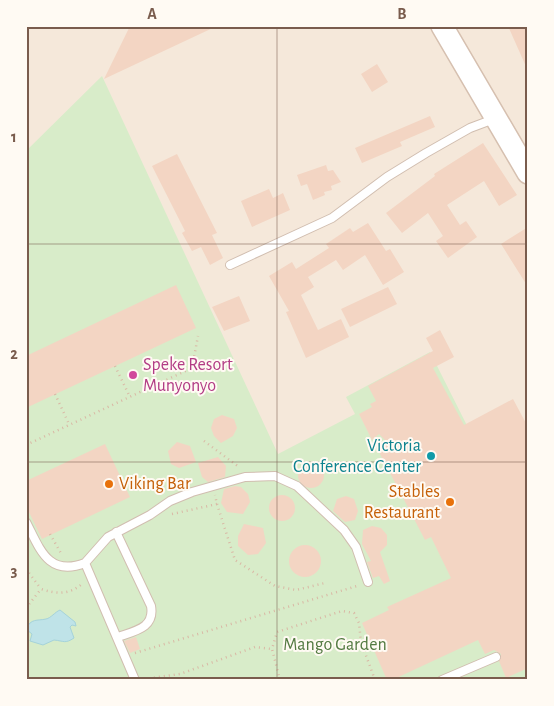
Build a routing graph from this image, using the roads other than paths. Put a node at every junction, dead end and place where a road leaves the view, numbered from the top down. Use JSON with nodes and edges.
{"nodes":[{"id":1,"x":442,"y":26,"type":"edge"},
{"id":2,"x":495,"y":119,"type":"junction"},
{"id":3,"x":528,"y":173,"type":"edge"},
{"id":4,"x":230,"y":265,"type":"dead end"},
{"id":5,"x":26,"y":522,"type":"edge"},
{"id":6,"x":116,"y":532,"type":"junction"},
{"id":7,"x":85,"y":563,"type":"junction"},
{"id":8,"x":368,"y":582,"type":"road end"},
{"id":9,"x":118,"y":637,"type":"junction"},
{"id":10,"x":126,"y":655,"type":"junction"},
{"id":11,"x":496,"y":657,"type":"dead end"},
{"id":12,"x":130,"y":667,"type":"junction"},
{"id":13,"x":129,"y":680,"type":"edge"},
{"id":14,"x":135,"y":680,"type":"edge"},
{"id":15,"x":140,"y":680,"type":"edge"},
{"id":16,"x":442,"y":680,"type":"edge"}],
"edges":[{"from":1,"to":2,"type":"main road"},
{"from":2,"to":3,"type":"main road"},
{"from":2,"to":4,"type":"lane"},
{"from":5,"to":7,"type":"lane"},
{"from":6,"to":7,"type":"lane"},
{"from":6,"to":8,"type":"lane"},
{"from":6,"to":9,"type":"lane"},
{"from":7,"to":9,"type":"lane"},
{"from":9,"to":10,"type":"lane"},
{"from":10,"to":12,"type":"lane"},
{"from":10,"to":15,"type":"lane"},
{"from":11,"to":16,"type":"lane"},
{"from":12,"to":13,"type":"lane"},
{"from":12,"to":14,"type":"lane"}]}
